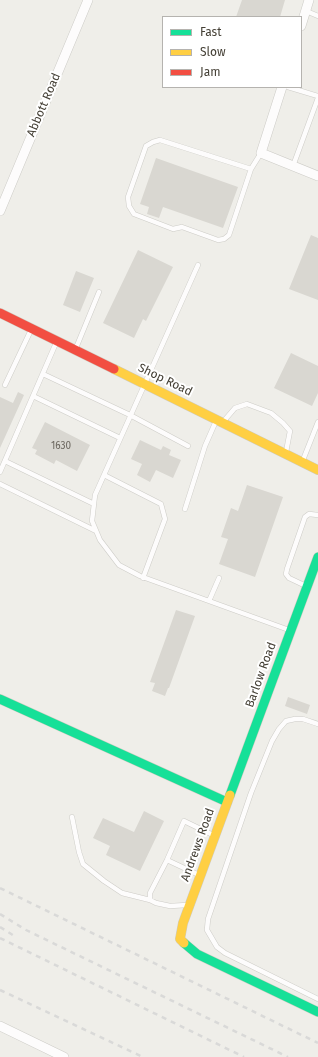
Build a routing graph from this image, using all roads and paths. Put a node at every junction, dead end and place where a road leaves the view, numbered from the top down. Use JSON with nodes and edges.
{"nodes":[{"id":1,"x":88,"y":0,"type":"edge"},
{"id":2,"x":309,"y":0,"type":"edge"},
{"id":3,"x":306,"y":11,"type":"junction"},
{"id":4,"x":318,"y":16,"type":"edge"},
{"id":5,"x":302,"y":23,"type":"edge"},
{"id":6,"x":282,"y":88,"type":"edge"},
{"id":7,"x":291,"y":88,"type":"edge"},
{"id":8,"x":318,"y":97,"type":"edge"},
{"id":9,"x":261,"y":153,"type":"junction"},
{"id":10,"x":293,"y":166,"type":"junction"},
{"id":11,"x":251,"y":169,"type":"junction"},
{"id":12,"x":318,"y":176,"type":"edge"},
{"id":13,"x":0,"y":211,"type":"edge"},
{"id":14,"x":198,"y":264,"type":"dead end"},
{"id":15,"x":99,"y":292,"type":"dead end"},
{"id":16,"x":0,"y":313,"type":"edge"},
{"id":17,"x":31,"y":329,"type":"junction"},
{"id":18,"x":57,"y":341,"type":"junction"},
{"id":19,"x":75,"y":350,"type":"junction"},
{"id":20,"x":43,"y":374,"type":"junction"},
{"id":21,"x":144,"y":383,"type":"junction"},
{"id":22,"x":5,"y":385,"type":"dead end"},
{"id":23,"x":33,"y":396,"type":"junction"},
{"id":24,"x":130,"y":415,"type":"junction"},
{"id":25,"x":220,"y":421,"type":"junction"},
{"id":26,"x":318,"y":422,"type":"edge"},
{"id":27,"x":120,"y":438,"type":"junction"},
{"id":28,"x":188,"y":446,"type":"dead end"},
{"id":29,"x":286,"y":454,"type":"junction"},
{"id":30,"x":4,"y":461,"type":"junction"},
{"id":31,"x":302,"y":462,"type":"junction"},
{"id":32,"x":318,"y":470,"type":"edge"},
{"id":33,"x":0,"y":472,"type":"edge"},
{"id":34,"x":104,"y":475,"type":"junction"},
{"id":35,"x":0,"y":484,"type":"edge"},
{"id":36,"x":94,"y":504,"type":"junction"},
{"id":37,"x":185,"y":508,"type":"dead end"},
{"id":38,"x":318,"y":515,"type":"edge"},
{"id":39,"x":96,"y":531,"type":"junction"},
{"id":40,"x":318,"y":557,"type":"edge"},
{"id":41,"x":143,"y":578,"type":"junction"},
{"id":42,"x":219,"y":578,"type":"dead end"},
{"id":43,"x":307,"y":587,"type":"junction"},
{"id":44,"x":208,"y":601,"type":"junction"},
{"id":45,"x":291,"y":630,"type":"junction"},
{"id":46,"x":0,"y":699,"type":"edge"},
{"id":47,"x":318,"y":724,"type":"edge"},
{"id":48,"x":227,"y":802,"type":"junction"},
{"id":49,"x":72,"y":817,"type":"dead end"},
{"id":50,"x":215,"y":836,"type":"junction"},
{"id":51,"x":167,"y":860,"type":"junction"},
{"id":52,"x":200,"y":876,"type":"junction"},
{"id":53,"x":150,"y":900,"type":"junction"},
{"id":54,"x":189,"y":905,"type":"junction"},
{"id":55,"x":318,"y":999,"type":"edge"},
{"id":56,"x":318,"y":1012,"type":"edge"},
{"id":57,"x":0,"y":1026,"type":"edge"},
{"id":58,"x":64,"y":1057,"type":"edge"}],
"edges":[{"from":1,"to":13,"type":"street","name":"Abbott Road"},
{"from":2,"to":3,"type":"street"},
{"from":3,"to":4,"type":"lane"},
{"from":3,"to":5,"type":"street"},
{"from":6,"to":9,"type":"street"},
{"from":7,"to":8,"type":"lane"},
{"from":8,"to":10,"type":"lane"},
{"from":9,"to":10,"type":"street"},
{"from":9,"to":11,"type":"lane"},
{"from":10,"to":12,"type":"street"},
{"from":11,"to":11,"type":"lane"},
{"from":14,"to":21,"type":"lane"},
{"from":15,"to":19,"type":"lane"},
{"from":16,"to":17,"type":"street","name":"Shop Road"},
{"from":17,"to":18,"type":"street","name":"Shop Road"},
{"from":17,"to":22,"type":"lane"},
{"from":18,"to":19,"type":"street","name":"Shop Road"},
{"from":18,"to":20,"type":"lane"},
{"from":19,"to":21,"type":"street","name":"Shop Road"},
{"from":20,"to":23,"type":"lane"},
{"from":20,"to":24,"type":"lane"},
{"from":21,"to":24,"type":"lane"},
{"from":21,"to":25,"type":"street","name":"Shop Road"},
{"from":23,"to":27,"type":"lane"},
{"from":23,"to":30,"type":"lane"},
{"from":24,"to":27,"type":"lane"},
{"from":24,"to":28,"type":"lane"},
{"from":25,"to":29,"type":"street","name":"Shop Road"},
{"from":25,"to":29,"type":"lane"},
{"from":25,"to":37,"type":"lane"},
{"from":26,"to":31,"type":"lane"},
{"from":27,"to":34,"type":"lane"},
{"from":29,"to":31,"type":"street","name":"Shop Road"},
{"from":30,"to":33,"type":"lane"},
{"from":30,"to":36,"type":"lane"},
{"from":31,"to":32,"type":"street","name":"Shop Road"},
{"from":34,"to":36,"type":"lane"},
{"from":34,"to":41,"type":"lane"},
{"from":35,"to":39,"type":"lane"},
{"from":36,"to":39,"type":"lane"},
{"from":38,"to":43,"type":"lane"},
{"from":39,"to":41,"type":"lane"},
{"from":40,"to":43,"type":"street","name":"Barlow Road"},
{"from":41,"to":44,"type":"lane"},
{"from":42,"to":44,"type":"lane"},
{"from":43,"to":45,"type":"street","name":"Barlow Road"},
{"from":44,"to":45,"type":"lane"},
{"from":45,"to":48,"type":"street","name":"Barlow Road"},
{"from":46,"to":48,"type":"street","name":"Andrews Road"},
{"from":47,"to":55,"type":"lane"},
{"from":48,"to":50,"type":"street","name":"Andrews Road"},
{"from":49,"to":53,"type":"lane"},
{"from":50,"to":51,"type":"lane"},
{"from":50,"to":52,"type":"street","name":"Andrews Road"},
{"from":51,"to":52,"type":"lane"},
{"from":51,"to":53,"type":"lane"},
{"from":52,"to":54,"type":"street","name":"Andrews Road"},
{"from":53,"to":54,"type":"lane"},
{"from":54,"to":56,"type":"street","name":"Andrews Road"},
{"from":57,"to":58,"type":"street"}]}
